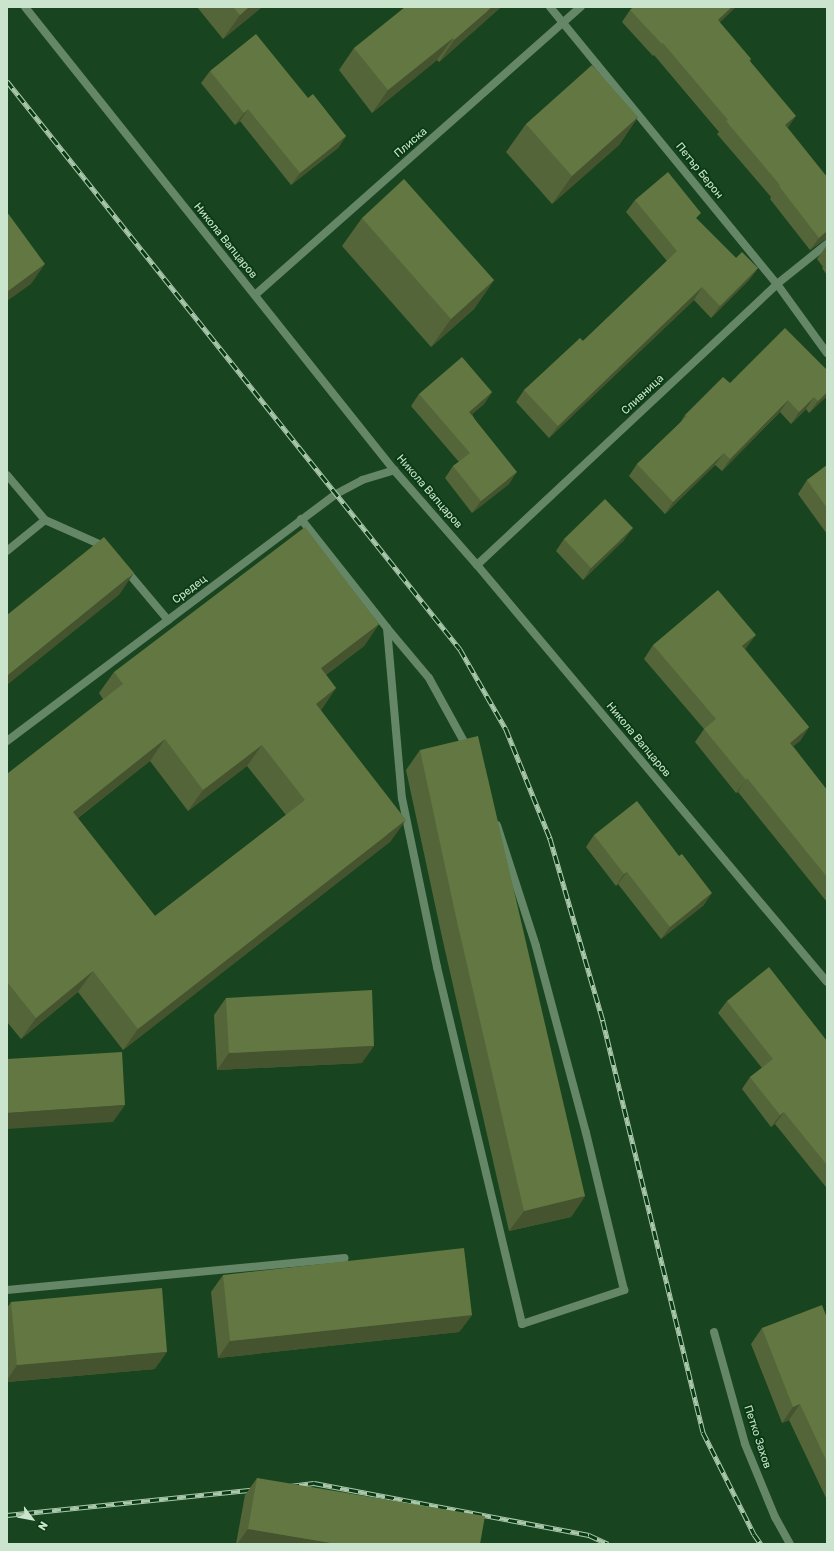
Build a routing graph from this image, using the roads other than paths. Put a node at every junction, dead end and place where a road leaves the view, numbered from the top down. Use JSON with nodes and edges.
{"nodes":[{"id":1,"x":25,"y":7,"type":"edge"},
{"id":2,"x":550,"y":7,"type":"edge"},
{"id":3,"x":581,"y":7,"type":"edge"},
{"id":4,"x":563,"y":24,"type":"junction"},
{"id":5,"x":827,"y":244,"type":"edge"},
{"id":6,"x":777,"y":284,"type":"junction"},
{"id":7,"x":255,"y":295,"type":"junction"},
{"id":8,"x":827,"y":353,"type":"edge"},
{"id":9,"x":394,"y":470,"type":"junction"},
{"id":10,"x":7,"y":475,"type":"edge"},
{"id":11,"x":44,"y":520,"type":"junction"},
{"id":12,"x":301,"y":520,"type":"junction"},
{"id":13,"x":7,"y":550,"type":"edge"},
{"id":14,"x":112,"y":553,"type":"edge"},
{"id":15,"x":122,"y":565,"type":"edge"},
{"id":16,"x":477,"y":565,"type":"junction"},
{"id":17,"x":168,"y":620,"type":"junction"},
{"id":18,"x":387,"y":628,"type":"junction"},
{"id":19,"x":7,"y":741,"type":"edge"},
{"id":20,"x":473,"y":759,"type":"edge"},
{"id":21,"x":494,"y":816,"type":"edge"},
{"id":22,"x":827,"y":982,"type":"edge"},
{"id":23,"x":344,"y":1258,"type":"dead end"},
{"id":24,"x":7,"y":1290,"type":"edge"},
{"id":25,"x":714,"y":1332,"type":"dead end"},
{"id":26,"x":790,"y":1544,"type":"edge"}],
"edges":[{"from":1,"to":7,"type":"street","name":"Никола Вапцаров"},
{"from":2,"to":4,"type":"street","name":"Петър Берон"},
{"from":3,"to":4,"type":"street","name":"Плиска"},
{"from":4,"to":6,"type":"street","name":"Петър Берон"},
{"from":4,"to":7,"type":"street","name":"Плиска"},
{"from":5,"to":6,"type":"street","name":"Сливница"},
{"from":6,"to":8,"type":"street","name":"Петър Берон"},
{"from":6,"to":16,"type":"street","name":"Сливница"},
{"from":7,"to":9,"type":"street","name":"Никола Вапцаров"},
{"from":9,"to":12,"type":"street","name":"Средец"},
{"from":9,"to":16,"type":"street","name":"Никола Вапцаров"},
{"from":10,"to":11,"type":"street"},
{"from":11,"to":13,"type":"street"},
{"from":11,"to":14,"type":"street"},
{"from":12,"to":17,"type":"street","name":"Средец"},
{"from":12,"to":18,"type":"street"},
{"from":15,"to":17,"type":"street"},
{"from":16,"to":22,"type":"street","name":"Никола Вапцаров"},
{"from":17,"to":19,"type":"street","name":"Средец"},
{"from":18,"to":20,"type":"street"},
{"from":18,"to":21,"type":"street"},
{"from":23,"to":24,"type":"street"},
{"from":25,"to":26,"type":"street","name":"Петко Захов"}]}
